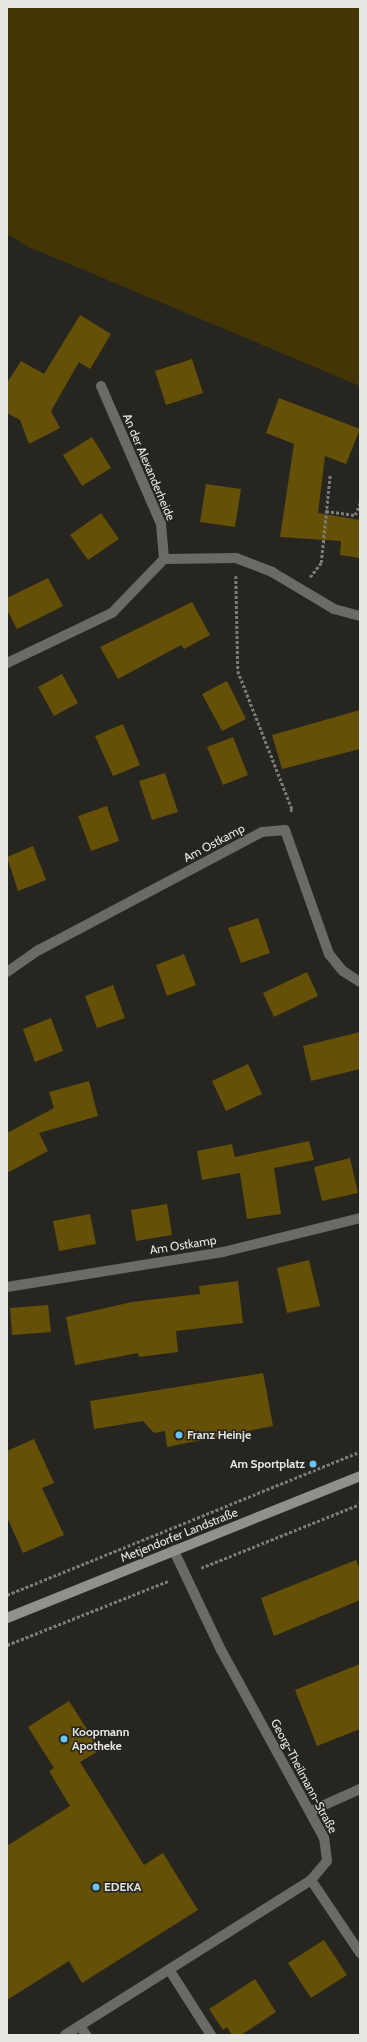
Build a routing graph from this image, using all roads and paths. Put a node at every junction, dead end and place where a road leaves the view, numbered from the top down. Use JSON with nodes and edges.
{"nodes":[{"id":1,"x":101,"y":386,"type":"dead end"},
{"id":2,"x":330,"y":474,"type":"dead end"},
{"id":3,"x":360,"y":503,"type":"edge"},
{"id":4,"x":326,"y":511,"type":"junction"},
{"id":5,"x":236,"y":558,"type":"junction"},
{"id":6,"x":164,"y":559,"type":"junction"},
{"id":7,"x":300,"y":590,"type":"junction"},
{"id":8,"x":360,"y":616,"type":"edge"},
{"id":9,"x":7,"y":663,"type":"edge"},
{"id":10,"x":284,"y":830,"type":"junction"},
{"id":11,"x":7,"y":972,"type":"edge"},
{"id":12,"x":360,"y":982,"type":"edge"},
{"id":13,"x":360,"y":1218,"type":"edge"},
{"id":14,"x":7,"y":1287,"type":"edge"},
{"id":15,"x":360,"y":1452,"type":"edge"},
{"id":16,"x":360,"y":1476,"type":"edge"},
{"id":17,"x":174,"y":1551,"type":"junction"},
{"id":18,"x":7,"y":1594,"type":"edge"},
{"id":19,"x":7,"y":1618,"type":"edge"},
{"id":20,"x":360,"y":1789,"type":"edge"},
{"id":21,"x":311,"y":1811,"type":"junction"},
{"id":22,"x":310,"y":1880,"type":"junction"},
{"id":23,"x":360,"y":1953,"type":"edge"},
{"id":24,"x":170,"y":1971,"type":"junction"},
{"id":25,"x":80,"y":2026,"type":"junction"},
{"id":26,"x":65,"y":2035,"type":"edge"},
{"id":27,"x":86,"y":2035,"type":"edge"},
{"id":28,"x":211,"y":2035,"type":"edge"}],
"edges":[{"from":1,"to":6,"type":"street","name":"An der Alexanderheide"},
{"from":2,"to":4,"type":"path"},
{"from":3,"to":4,"type":"path"},
{"from":4,"to":7,"type":"path"},
{"from":5,"to":6,"type":"street"},
{"from":5,"to":7,"type":"street"},
{"from":5,"to":10,"type":"path"},
{"from":6,"to":9,"type":"street"},
{"from":7,"to":8,"type":"street"},
{"from":10,"to":11,"type":"street","name":"Am Ostkamp"},
{"from":10,"to":12,"type":"street"},
{"from":13,"to":14,"type":"street","name":"Am Ostkamp"},
{"from":15,"to":18,"type":"path"},
{"from":16,"to":17,"type":"main road","name":"Metjendorfer Landstraße"},
{"from":17,"to":19,"type":"main road","name":"Metjendorfer Landstraße"},
{"from":17,"to":21,"type":"street","name":"Georg-Theilmann-Straße"},
{"from":20,"to":21,"type":"street"},
{"from":21,"to":22,"type":"street","name":"Georg-Theilmann-Straße"},
{"from":22,"to":23,"type":"street"},
{"from":22,"to":24,"type":"street","name":"Georg-Theilmann-Straße"},
{"from":24,"to":25,"type":"street","name":"Georg-Theilmann-Straße"},
{"from":24,"to":28,"type":"street"},
{"from":25,"to":26,"type":"street","name":"Georg-Theilmann-Straße"},
{"from":25,"to":27,"type":"street"}]}
